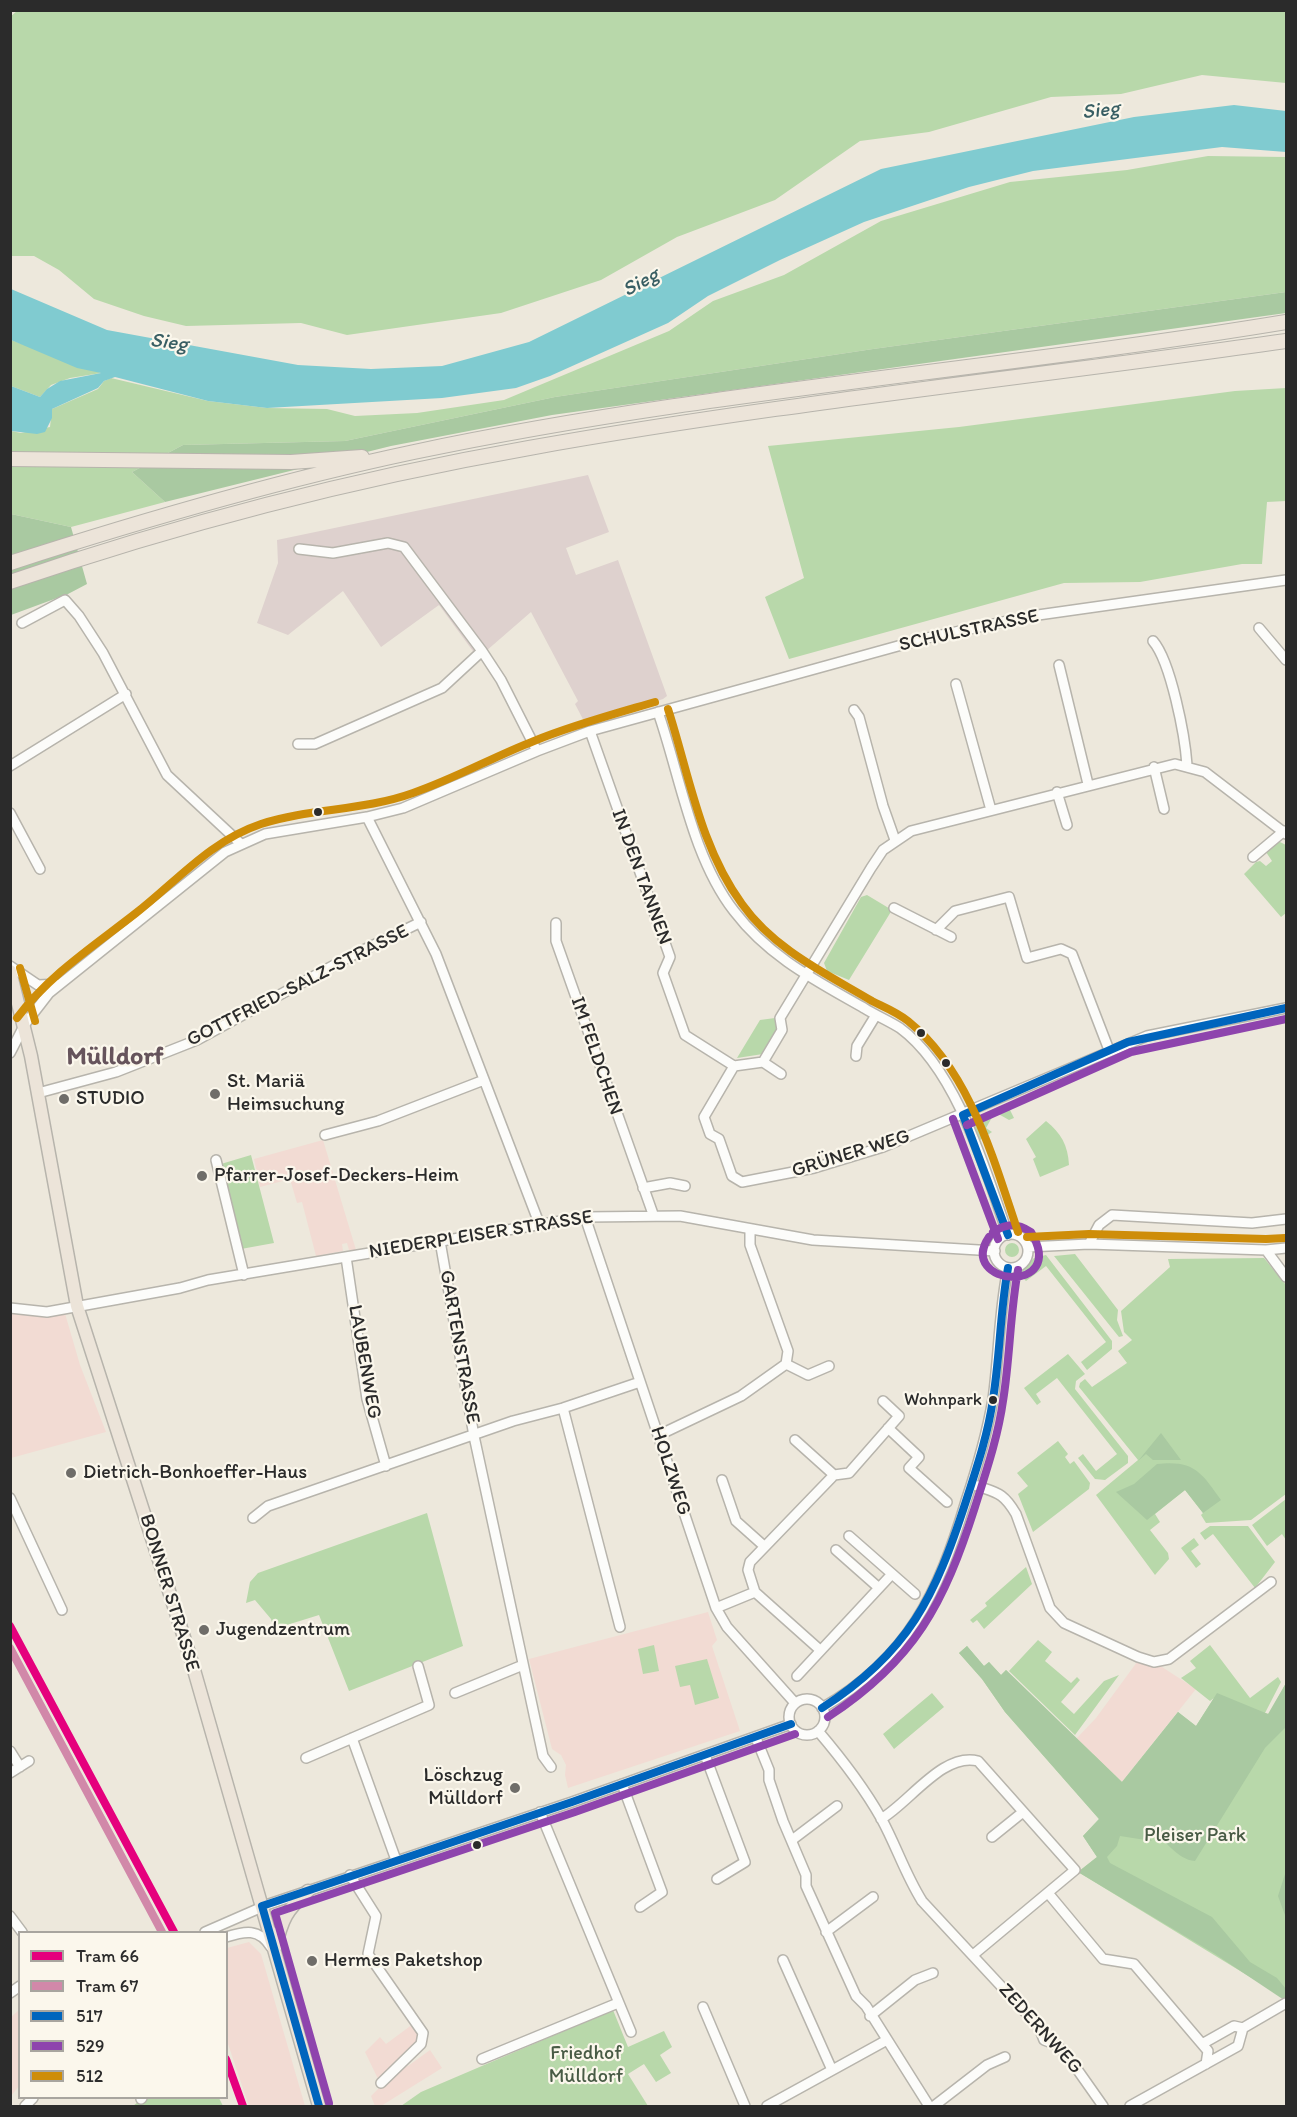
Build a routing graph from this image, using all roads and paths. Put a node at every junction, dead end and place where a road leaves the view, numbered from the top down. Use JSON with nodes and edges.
{"nodes":[{"id":1,"x":1287,"y":322,"type":"edge"},
{"id":2,"x":1287,"y":341,"type":"edge"},
{"id":3,"x":415,"y":452,"type":"junction"},
{"id":4,"x":10,"y":459,"type":"edge"},
{"id":5,"x":299,"y":549,"type":"dead end"},
{"id":6,"x":10,"y":563,"type":"edge"},
{"id":7,"x":1287,"y":580,"type":"edge"},
{"id":8,"x":10,"y":582,"type":"edge"},
{"id":9,"x":22,"y":623,"type":"dead end"},
{"id":10,"x":1259,"y":628,"type":"dead end"},
{"id":11,"x":1154,"y":641,"type":"dead end"},
{"id":12,"x":1283,"y":647,"type":"edge"},
{"id":13,"x":483,"y":651,"type":"junction"},
{"id":14,"x":1287,"y":660,"type":"edge"},
{"id":15,"x":1059,"y":665,"type":"dead end"},
{"id":16,"x":956,"y":684,"type":"dead end"},
{"id":17,"x":126,"y":694,"type":"junction"},
{"id":18,"x":855,"y":710,"type":"dead end"},
{"id":19,"x":658,"y":712,"type":"junction"},
{"id":20,"x":590,"y":732,"type":"junction"},
{"id":21,"x":298,"y":744,"type":"dead end"},
{"id":22,"x":537,"y":751,"type":"junction"},
{"id":23,"x":1186,"y":765,"type":"junction"},
{"id":24,"x":10,"y":766,"type":"edge"},
{"id":25,"x":1154,"y":767,"type":"junction"},
{"id":26,"x":1088,"y":784,"type":"junction"},
{"id":27,"x":1057,"y":792,"type":"junction"},
{"id":28,"x":1164,"y":809,"type":"dead end"},
{"id":29,"x":991,"y":810,"type":"junction"},
{"id":30,"x":10,"y":813,"type":"edge"},
{"id":31,"x":367,"y":818,"type":"junction"},
{"id":32,"x":1068,"y":825,"type":"dead end"},
{"id":33,"x":1285,"y":832,"type":"edge"},
{"id":34,"x":895,"y":840,"type":"junction"},
{"id":35,"x":241,"y":844,"type":"junction"},
{"id":36,"x":1253,"y":857,"type":"dead end"},
{"id":37,"x":40,"y":869,"type":"dead end"},
{"id":38,"x":894,"y":908,"type":"dead end"},
{"id":39,"x":421,"y":922,"type":"junction"},
{"id":40,"x":556,"y":923,"type":"dead end"},
{"id":41,"x":936,"y":930,"type":"junction"},
{"id":42,"x":951,"y":937,"type":"dead end"},
{"id":43,"x":10,"y":966,"type":"edge"},
{"id":44,"x":10,"y":971,"type":"edge"},
{"id":45,"x":807,"y":977,"type":"junction"},
{"id":46,"x":59,"y":984,"type":"junction"},
{"id":47,"x":1287,"y":1008,"type":"edge"},
{"id":48,"x":876,"y":1016,"type":"junction"},
{"id":49,"x":25,"y":1024,"type":"junction"},
{"id":50,"x":1109,"y":1050,"type":"junction"},
{"id":51,"x":10,"y":1053,"type":"edge"},
{"id":52,"x":856,"y":1056,"type":"dead end"},
{"id":53,"x":763,"y":1062,"type":"junction"},
{"id":54,"x":734,"y":1066,"type":"junction"},
{"id":55,"x":781,"y":1074,"type":"dead end"},
{"id":56,"x":484,"y":1080,"type":"junction"},
{"id":57,"x":38,"y":1093,"type":"junction"},
{"id":58,"x":963,"y":1115,"type":"junction"},
{"id":59,"x":325,"y":1135,"type":"dead end"},
{"id":60,"x":216,"y":1160,"type":"dead end"},
{"id":61,"x":685,"y":1186,"type":"dead end"},
{"id":62,"x":643,"y":1188,"type":"junction"},
{"id":63,"x":653,"y":1214,"type":"junction"},
{"id":64,"x":585,"y":1217,"type":"junction"},
{"id":65,"x":1287,"y":1219,"type":"edge"},
{"id":66,"x":539,"y":1222,"type":"junction"},
{"id":67,"x":750,"y":1229,"type":"junction"},
{"id":68,"x":1008,"y":1235,"type":"junction"},
{"id":69,"x":440,"y":1241,"type":"junction"},
{"id":70,"x":1089,"y":1244,"type":"junction"},
{"id":71,"x":1028,"y":1247,"type":"junction"},
{"id":72,"x":1287,"y":1248,"type":"edge"},
{"id":73,"x":1266,"y":1250,"type":"junction"},
{"id":74,"x":995,"y":1251,"type":"junction"},
{"id":75,"x":346,"y":1257,"type":"junction"},
{"id":76,"x":1008,"y":1268,"type":"junction"},
{"id":77,"x":244,"y":1275,"type":"junction"},
{"id":78,"x":1287,"y":1277,"type":"edge"},
{"id":79,"x":77,"y":1306,"type":"junction"},
{"id":80,"x":10,"y":1308,"type":"edge"},
{"id":81,"x":786,"y":1364,"type":"junction"},
{"id":82,"x":829,"y":1366,"type":"dead end"},
{"id":83,"x":640,"y":1382,"type":"junction"},
{"id":84,"x":883,"y":1401,"type":"dead end"},
{"id":85,"x":562,"y":1408,"type":"junction"},
{"id":86,"x":888,"y":1428,"type":"junction"},
{"id":87,"x":659,"y":1435,"type":"junction"},
{"id":88,"x":474,"y":1436,"type":"junction"},
{"id":89,"x":795,"y":1440,"type":"dead end"},
{"id":90,"x":386,"y":1466,"type":"junction"},
{"id":91,"x":834,"y":1475,"type":"junction"},
{"id":92,"x":722,"y":1480,"type":"dead end"},
{"id":93,"x":972,"y":1484,"type":"junction"},
{"id":94,"x":10,"y":1498,"type":"edge"},
{"id":95,"x":947,"y":1502,"type":"dead end"},
{"id":96,"x":253,"y":1518,"type":"dead end"},
{"id":97,"x":849,"y":1536,"type":"dead end"},
{"id":98,"x":764,"y":1546,"type":"junction"},
{"id":99,"x":836,"y":1550,"type":"dead end"},
{"id":100,"x":892,"y":1574,"type":"junction"},
{"id":101,"x":1271,"y":1582,"type":"dead end"},
{"id":102,"x":879,"y":1588,"type":"junction"},
{"id":103,"x":755,"y":1592,"type":"junction"},
{"id":104,"x":915,"y":1594,"type":"dead end"},
{"id":105,"x":716,"y":1608,"type":"junction"},
{"id":106,"x":62,"y":1610,"type":"dead end"},
{"id":107,"x":620,"y":1627,"type":"dead end"},
{"id":108,"x":820,"y":1650,"type":"junction"},
{"id":109,"x":523,"y":1665,"type":"junction"},
{"id":110,"x":418,"y":1666,"type":"dead end"},
{"id":111,"x":797,"y":1676,"type":"dead end"},
{"id":112,"x":454,"y":1693,"type":"dead end"},
{"id":113,"x":795,"y":1703,"type":"junction"},
{"id":114,"x":822,"y":1708,"type":"junction"},
{"id":115,"x":791,"y":1724,"type":"junction"},
{"id":116,"x":818,"y":1731,"type":"junction"},
{"id":117,"x":352,"y":1738,"type":"junction"},
{"id":118,"x":756,"y":1738,"type":"junction"},
{"id":119,"x":10,"y":1751,"type":"edge"},
{"id":120,"x":705,"y":1755,"type":"junction"},
{"id":121,"x":306,"y":1758,"type":"dead end"},
{"id":122,"x":29,"y":1761,"type":"dead end"},
{"id":123,"x":20,"y":1767,"type":"junction"},
{"id":124,"x":551,"y":1767,"type":"dead end"},
{"id":125,"x":10,"y":1773,"type":"edge"},
{"id":126,"x":622,"y":1784,"type":"junction"},
{"id":127,"x":837,"y":1806,"type":"dead end"},
{"id":128,"x":540,"y":1812,"type":"junction"},
{"id":129,"x":1023,"y":1812,"type":"junction"},
{"id":130,"x":881,"y":1819,"type":"junction"},
{"id":131,"x":992,"y":1837,"type":"dead end"},
{"id":132,"x":792,"y":1840,"type":"junction"},
{"id":133,"x":396,"y":1860,"type":"junction"},
{"id":134,"x":350,"y":1875,"type":"junction"},
{"id":135,"x":717,"y":1879,"type":"dead end"},
{"id":136,"x":308,"y":1891,"type":"junction"},
{"id":137,"x":1048,"y":1893,"type":"junction"},
{"id":138,"x":873,"y":1897,"type":"dead end"},
{"id":139,"x":262,"y":1906,"type":"junction"},
{"id":140,"x":640,"y":1907,"type":"dead end"},
{"id":141,"x":10,"y":1916,"type":"edge"},
{"id":142,"x":21,"y":1931,"type":"edge"},
{"id":143,"x":207,"y":1931,"type":"edge"},
{"id":144,"x":826,"y":1932,"type":"junction"},
{"id":145,"x":228,"y":1937,"type":"edge"},
{"id":146,"x":275,"y":1952,"type":"junction"},
{"id":147,"x":974,"y":1955,"type":"junction"},
{"id":148,"x":783,"y":1960,"type":"dead end"},
{"id":149,"x":933,"y":1973,"type":"dead end"},
{"id":150,"x":618,"y":2003,"type":"junction"},
{"id":151,"x":1287,"y":2003,"type":"edge"},
{"id":152,"x":703,"y":2007,"type":"dead end"},
{"id":153,"x":870,"y":2016,"type":"junction"},
{"id":154,"x":1243,"y":2028,"type":"junction"},
{"id":155,"x":631,"y":2032,"type":"dead end"},
{"id":156,"x":887,"y":2040,"type":"junction"},
{"id":157,"x":1203,"y":2044,"type":"junction"},
{"id":158,"x":1005,"y":2057,"type":"dead end"},
{"id":159,"x":482,"y":2059,"type":"dead end"},
{"id":160,"x":1206,"y":2064,"type":"junction"},
{"id":161,"x":832,"y":2070,"type":"junction"},
{"id":162,"x":381,"y":2083,"type":"dead end"},
{"id":163,"x":319,"y":2106,"type":"edge"},
{"id":164,"x":745,"y":2106,"type":"edge"},
{"id":165,"x":767,"y":2106,"type":"edge"},
{"id":166,"x":929,"y":2106,"type":"edge"},
{"id":167,"x":934,"y":2106,"type":"edge"},
{"id":168,"x":1103,"y":2106,"type":"edge"},
{"id":169,"x":1130,"y":2106,"type":"edge"}],
"edges":[{"from":1,"to":3,"type":"highway"},
{"from":2,"to":8,"type":"highway"},
{"from":3,"to":4,"type":"highway"},
{"from":3,"to":6,"type":"highway"},
{"from":5,"to":13,"type":"street"},
{"from":7,"to":19,"type":"street","name":"SCHULSTRASSE"},
{"from":9,"to":17,"type":"street"},
{"from":10,"to":12,"type":"street"},
{"from":11,"to":23,"type":"street"},
{"from":12,"to":14,"type":"street"},
{"from":13,"to":21,"type":"street"},
{"from":13,"to":22,"type":"street"},
{"from":15,"to":26,"type":"street"},
{"from":16,"to":29,"type":"street"},
{"from":17,"to":24,"type":"street"},
{"from":17,"to":35,"type":"street"},
{"from":18,"to":34,"type":"street"},
{"from":19,"to":20,"type":"street","name":"SCHULSTRASSE"},
{"from":19,"to":45,"type":"street"},
{"from":20,"to":22,"type":"street","name":"SCHULSTRASSE"},
{"from":20,"to":54,"type":"street","name":"IN DEN TANNEN"},
{"from":22,"to":31,"type":"street","name":"SCHULSTRASSE"},
{"from":23,"to":25,"type":"street"},
{"from":23,"to":33,"type":"street"},
{"from":25,"to":26,"type":"street"},
{"from":25,"to":28,"type":"street"},
{"from":26,"to":27,"type":"street"},
{"from":27,"to":29,"type":"street"},
{"from":27,"to":32,"type":"street"},
{"from":29,"to":34,"type":"street"},
{"from":30,"to":37,"type":"street"},
{"from":31,"to":35,"type":"street","name":"SCHULSTRASSE"},
{"from":31,"to":39,"type":"street"},
{"from":33,"to":36,"type":"street"},
{"from":34,"to":45,"type":"street"},
{"from":35,"to":46,"type":"street","name":"SCHULSTRASSE"},
{"from":38,"to":41,"type":"street"},
{"from":39,"to":56,"type":"street"},
{"from":39,"to":57,"type":"street","name":"GOTTFRIED-SALZ-STRASSE"},
{"from":40,"to":62,"type":"street","name":"IM FELDCHEN"},
{"from":41,"to":42,"type":"street"},
{"from":41,"to":50,"type":"street"},
{"from":43,"to":46,"type":"street"},
{"from":44,"to":49,"type":"main road","name":"BONNER STRASSE"},
{"from":45,"to":48,"type":"street"},
{"from":45,"to":53,"type":"street"},
{"from":46,"to":49,"type":"street","name":"SCHULSTRASSE"},
{"from":47,"to":50,"type":"street","name":"GRÜNER WEG"},
{"from":48,"to":52,"type":"street"},
{"from":48,"to":58,"type":"street"},
{"from":49,"to":51,"type":"street","name":"SCHULSTRASSE"},
{"from":49,"to":57,"type":"main road","name":"BONNER STRASSE"},
{"from":50,"to":58,"type":"street","name":"GRÜNER WEG"},
{"from":53,"to":54,"type":"street"},
{"from":53,"to":55,"type":"street"},
{"from":54,"to":58,"type":"street","name":"GRÜNER WEG"},
{"from":56,"to":59,"type":"street"},
{"from":56,"to":66,"type":"street"},
{"from":57,"to":79,"type":"main road","name":"BONNER STRASSE"},
{"from":58,"to":68,"type":"street"},
{"from":60,"to":77,"type":"street"},
{"from":61,"to":62,"type":"street"},
{"from":62,"to":63,"type":"street","name":"IM FELDCHEN"},
{"from":63,"to":64,"type":"street","name":"NIEDERPLEISER STRASSE"},
{"from":63,"to":67,"type":"street","name":"NIEDERPLEISER STRASSE"},
{"from":64,"to":66,"type":"street","name":"NIEDERPLEISER STRASSE"},
{"from":64,"to":83,"type":"street","name":"HOLZWEG"},
{"from":65,"to":70,"type":"street"},
{"from":66,"to":69,"type":"street","name":"NIEDERPLEISER STRASSE"},
{"from":67,"to":74,"type":"street","name":"NIEDERPLEISER STRASSE"},
{"from":67,"to":81,"type":"street"},
{"from":68,"to":71,"type":"street"},
{"from":68,"to":74,"type":"street"},
{"from":69,"to":75,"type":"street","name":"NIEDERPLEISER STRASSE"},
{"from":69,"to":88,"type":"street","name":"GARTENSTRASSE"},
{"from":70,"to":71,"type":"street"},
{"from":70,"to":73,"type":"street"},
{"from":71,"to":76,"type":"street"},
{"from":72,"to":73,"type":"street"},
{"from":73,"to":78,"type":"street"},
{"from":74,"to":76,"type":"street"},
{"from":75,"to":77,"type":"street","name":"NIEDERPLEISER STRASSE"},
{"from":75,"to":90,"type":"street","name":"LAUBENWEG"},
{"from":76,"to":93,"type":"street"},
{"from":77,"to":79,"type":"street","name":"NIEDERPLEISER STRASSE"},
{"from":79,"to":80,"type":"street","name":"NIEDERPLEISER STRASSE"},
{"from":79,"to":139,"type":"main road","name":"BONNER STRASSE"},
{"from":81,"to":82,"type":"street"},
{"from":81,"to":87,"type":"street"},
{"from":83,"to":85,"type":"street"},
{"from":83,"to":87,"type":"street","name":"HOLZWEG"},
{"from":84,"to":86,"type":"street"},
{"from":85,"to":88,"type":"street"},
{"from":85,"to":107,"type":"street"},
{"from":86,"to":91,"type":"street"},
{"from":86,"to":95,"type":"street"},
{"from":87,"to":105,"type":"street","name":"HOLZWEG"},
{"from":88,"to":90,"type":"street"},
{"from":88,"to":109,"type":"street","name":"GARTENSTRASSE"},
{"from":89,"to":91,"type":"street"},
{"from":90,"to":96,"type":"street"},
{"from":91,"to":98,"type":"street"},
{"from":92,"to":98,"type":"street"},
{"from":93,"to":101,"type":"street"},
{"from":93,"to":114,"type":"street"},
{"from":94,"to":106,"type":"street"},
{"from":97,"to":100,"type":"street"},
{"from":98,"to":103,"type":"street"},
{"from":99,"to":102,"type":"street"},
{"from":100,"to":102,"type":"street"},
{"from":100,"to":104,"type":"street"},
{"from":102,"to":108,"type":"street"},
{"from":103,"to":105,"type":"street"},
{"from":103,"to":108,"type":"street"},
{"from":105,"to":113,"type":"street","name":"HOLZWEG"},
{"from":108,"to":111,"type":"street"},
{"from":109,"to":112,"type":"street"},
{"from":109,"to":124,"type":"street","name":"GARTENSTRASSE"},
{"from":110,"to":117,"type":"street"},
{"from":113,"to":114,"type":"street"},
{"from":113,"to":115,"type":"street"},
{"from":114,"to":116,"type":"street"},
{"from":115,"to":116,"type":"street"},
{"from":115,"to":118,"type":"street"},
{"from":116,"to":130,"type":"street","name":"ZEDERNWEG"},
{"from":117,"to":121,"type":"street"},
{"from":117,"to":133,"type":"street"},
{"from":118,"to":120,"type":"street"},
{"from":118,"to":132,"type":"street"},
{"from":119,"to":123,"type":"street"},
{"from":120,"to":126,"type":"street"},
{"from":120,"to":135,"type":"street"},
{"from":122,"to":123,"type":"street"},
{"from":123,"to":125,"type":"street"},
{"from":126,"to":128,"type":"street"},
{"from":126,"to":140,"type":"street"},
{"from":127,"to":132,"type":"street"},
{"from":128,"to":133,"type":"street"},
{"from":128,"to":150,"type":"street"},
{"from":129,"to":130,"type":"street"},
{"from":129,"to":131,"type":"street"},
{"from":129,"to":137,"type":"street"},
{"from":130,"to":147,"type":"street","name":"ZEDERNWEG"},
{"from":132,"to":144,"type":"street"},
{"from":133,"to":134,"type":"street"},
{"from":134,"to":136,"type":"street"},
{"from":134,"to":162,"type":"street"},
{"from":136,"to":139,"type":"street"},
{"from":136,"to":146,"type":"main road"},
{"from":137,"to":147,"type":"street"},
{"from":137,"to":157,"type":"street"},
{"from":138,"to":144,"type":"street"},
{"from":139,"to":143,"type":"street"},
{"from":139,"to":146,"type":"main road","name":"BONNER STRASSE"},
{"from":141,"to":142,"type":"street"},
{"from":144,"to":153,"type":"street"},
{"from":145,"to":146,"type":"street"},
{"from":146,"to":163,"type":"main road","name":"BONNER STRASSE"},
{"from":147,"to":168,"type":"street","name":"ZEDERNWEG"},
{"from":148,"to":161,"type":"street"},
{"from":149,"to":153,"type":"street"},
{"from":150,"to":155,"type":"street"},
{"from":150,"to":159,"type":"street"},
{"from":151,"to":154,"type":"street"},
{"from":152,"to":164,"type":"street"},
{"from":153,"to":156,"type":"street"},
{"from":154,"to":157,"type":"street"},
{"from":154,"to":160,"type":"street"},
{"from":156,"to":161,"type":"street"},
{"from":156,"to":166,"type":"street"},
{"from":157,"to":160,"type":"street"},
{"from":158,"to":167,"type":"street"},
{"from":160,"to":169,"type":"street"},
{"from":161,"to":165,"type":"street"}]}
